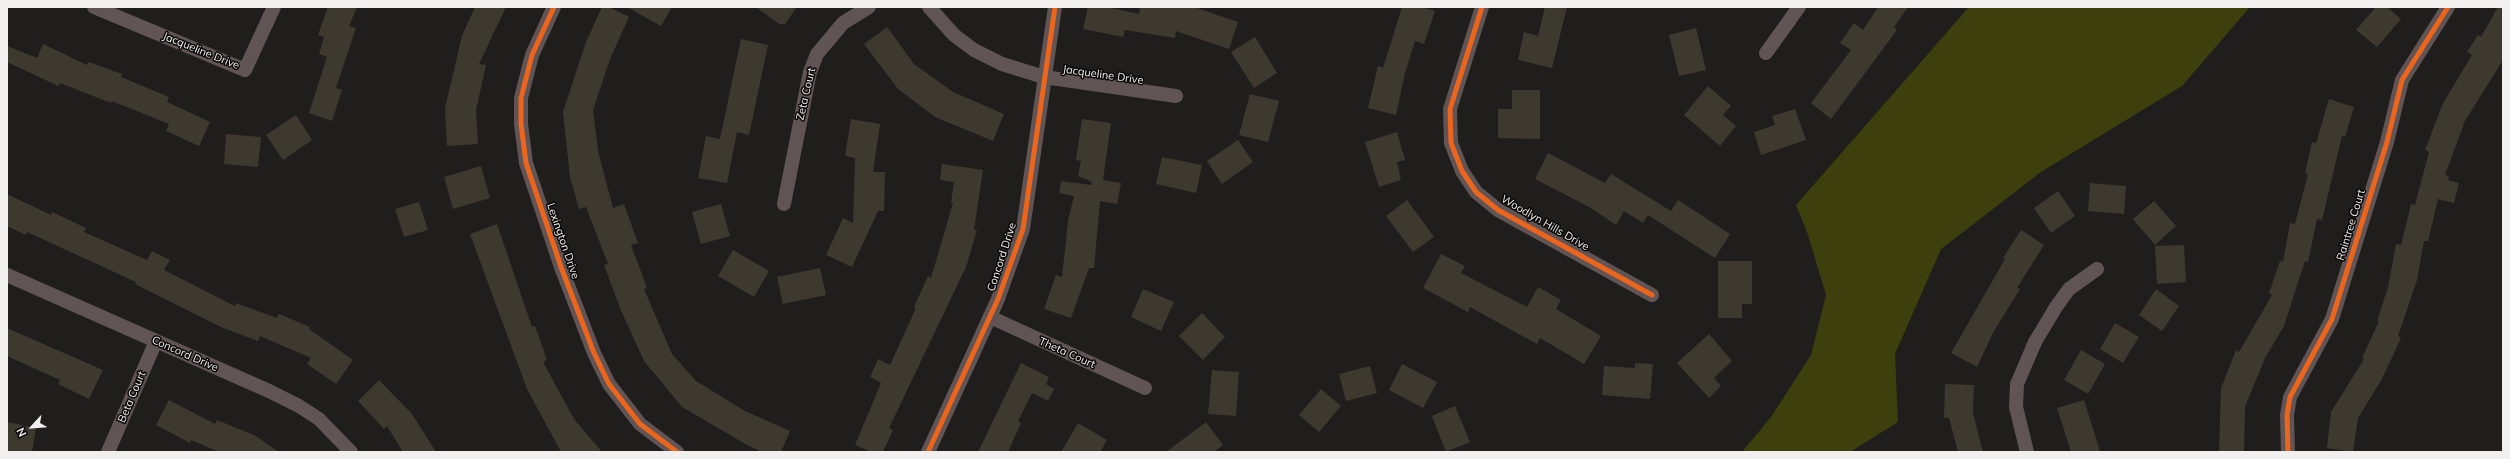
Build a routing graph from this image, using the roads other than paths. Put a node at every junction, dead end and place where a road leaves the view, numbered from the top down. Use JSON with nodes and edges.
{"nodes":[{"id":1,"x":94,"y":7,"type":"edge"},
{"id":2,"x":274,"y":7,"type":"edge"},
{"id":3,"x":554,"y":7,"type":"edge"},
{"id":4,"x":869,"y":7,"type":"edge"},
{"id":5,"x":929,"y":7,"type":"edge"},
{"id":6,"x":1055,"y":7,"type":"edge"},
{"id":7,"x":1482,"y":7,"type":"edge"},
{"id":8,"x":1799,"y":7,"type":"edge"},
{"id":9,"x":2448,"y":7,"type":"edge"},
{"id":10,"x":1766,"y":52,"type":"dead end"},
{"id":11,"x":1044,"y":77,"type":"junction"},
{"id":12,"x":1176,"y":96,"type":"dead end"},
{"id":13,"x":784,"y":204,"type":"dead end"},
{"id":14,"x":2097,"y":269,"type":"dead end"},
{"id":15,"x":7,"y":275,"type":"edge"},
{"id":16,"x":1652,"y":295,"type":"dead end"},
{"id":17,"x":990,"y":317,"type":"junction"},
{"id":18,"x":156,"y":341,"type":"junction"},
{"id":19,"x":1145,"y":388,"type":"dead end"},
{"id":20,"x":108,"y":452,"type":"edge"},
{"id":21,"x":350,"y":452,"type":"edge"},
{"id":22,"x":677,"y":452,"type":"edge"},
{"id":23,"x":928,"y":452,"type":"edge"},
{"id":24,"x":2027,"y":452,"type":"edge"},
{"id":25,"x":2288,"y":452,"type":"edge"}],
"edges":[{"from":1,"to":2,"type":"street","name":"Jacqueline Drive"},
{"from":3,"to":22,"type":"street","name":"Lexington Drive"},
{"from":4,"to":13,"type":"street","name":"Zeta Court"},
{"from":5,"to":11,"type":"street","name":"Jacqueline Drive"},
{"from":6,"to":11,"type":"street","name":"Concord Drive"},
{"from":7,"to":16,"type":"street","name":"Woodlyn Hills Drive"},
{"from":8,"to":10,"type":"street"},
{"from":9,"to":25,"type":"street","name":"Raintree Court"},
{"from":11,"to":12,"type":"street","name":"Jacqueline Drive"},
{"from":11,"to":17,"type":"street","name":"Concord Drive"},
{"from":14,"to":24,"type":"street"},
{"from":15,"to":18,"type":"street","name":"Concord Drive"},
{"from":17,"to":19,"type":"street","name":"Theta Court"},
{"from":17,"to":23,"type":"street","name":"Concord Drive"},
{"from":18,"to":20,"type":"street","name":"Beta Court"},
{"from":18,"to":21,"type":"street","name":"Concord Drive"}]}
